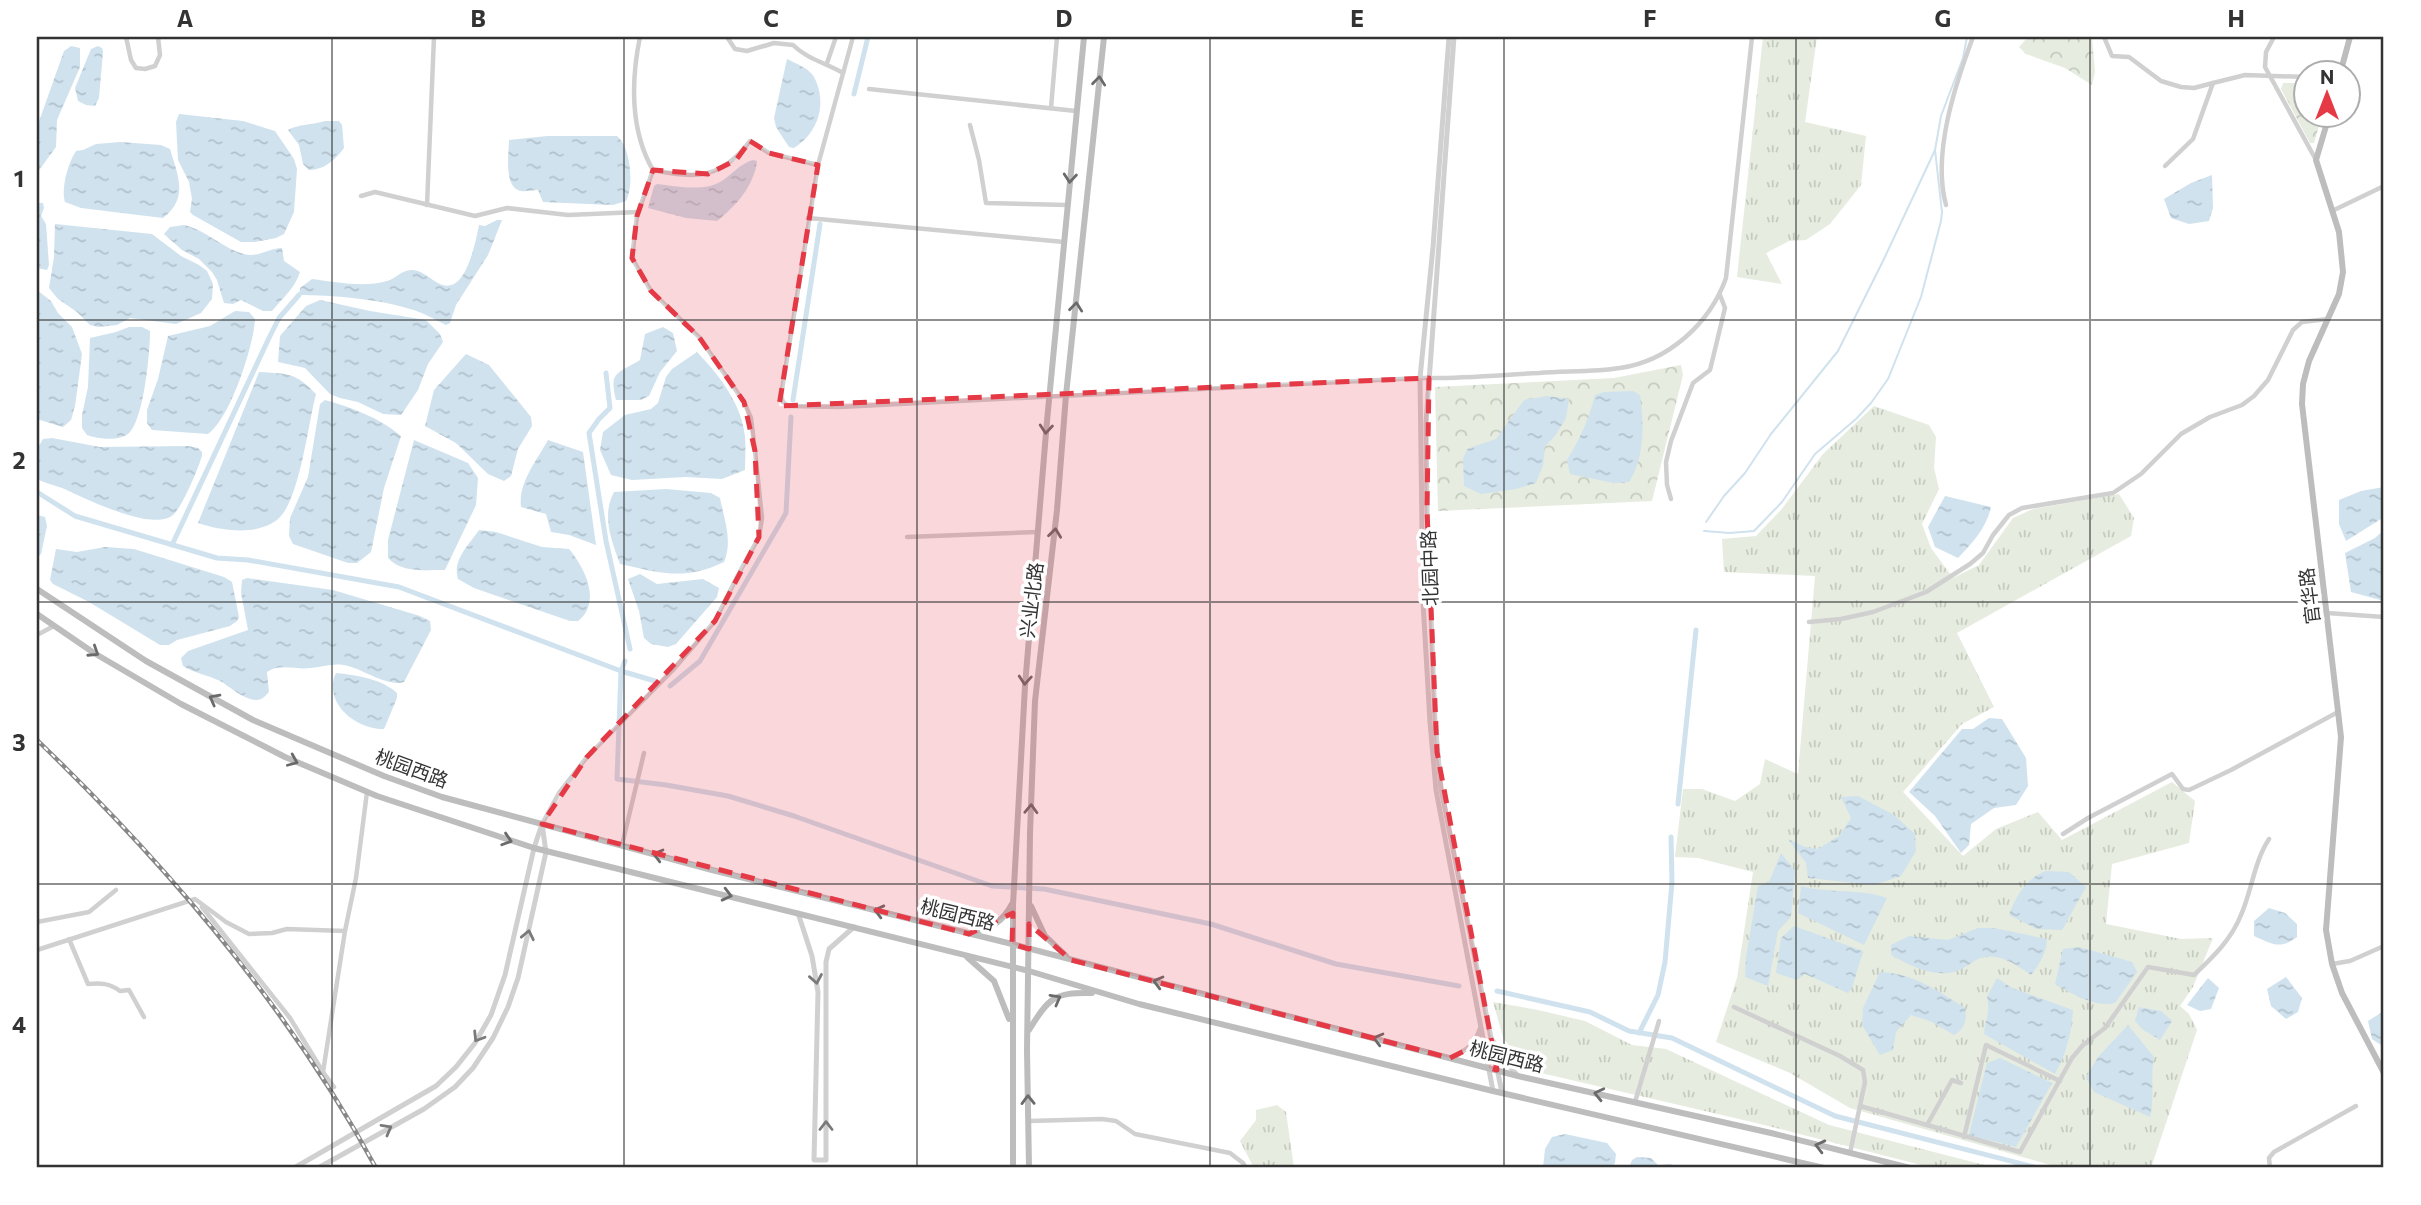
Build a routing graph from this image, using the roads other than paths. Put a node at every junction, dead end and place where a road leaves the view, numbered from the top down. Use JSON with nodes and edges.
{"nodes":[{"id":1,"x":126,"y":37,"type":"edge"},
{"id":2,"x":158,"y":37,"type":"edge"},
{"id":3,"x":434,"y":37,"type":"edge"},
{"id":4,"x":630,"y":37,"type":"edge"},
{"id":5,"x":727,"y":37,"type":"edge"},
{"id":6,"x":836,"y":37,"type":"edge"},
{"id":7,"x":853,"y":37,"type":"edge"},
{"id":8,"x":1057,"y":37,"type":"edge"},
{"id":9,"x":1084,"y":37,"type":"edge"},
{"id":10,"x":1104,"y":37,"type":"edge"},
{"id":11,"x":1451,"y":37,"type":"edge"},
{"id":12,"x":1752,"y":37,"type":"edge"},
{"id":13,"x":1973,"y":37,"type":"edge"},
{"id":14,"x":2104,"y":37,"type":"edge"},
{"id":15,"x":2274,"y":37,"type":"edge"},
{"id":16,"x":2350,"y":37,"type":"edge"},
{"id":17,"x":640,"y":39,"type":"edge"},
{"id":18,"x":2344,"y":60,"type":"edge"},
{"id":19,"x":827,"y":63,"type":"junction"},
{"id":20,"x":843,"y":73,"type":"junction"},
{"id":21,"x":2270,"y":76,"type":"junction"},
{"id":22,"x":2292,"y":77,"type":"edge"},
{"id":23,"x":2213,"y":83,"type":"junction"},
{"id":24,"x":869,"y":89,"type":"dead end"},
{"id":25,"x":1051,"y":108,"type":"junction"},
{"id":26,"x":1076,"y":111,"type":"junction"},
{"id":27,"x":970,"y":125,"type":"dead end"},
{"id":28,"x":2325,"y":130,"type":"edge"},
{"id":29,"x":2316,"y":160,"type":"junction"},
{"id":30,"x":818,"y":165,"type":"junction"},
{"id":31,"x":2165,"y":166,"type":"dead end"},
{"id":32,"x":653,"y":170,"type":"junction"},
{"id":33,"x":2384,"y":186,"type":"edge"},
{"id":34,"x":361,"y":196,"type":"dead end"},
{"id":35,"x":427,"y":205,"type":"junction"},
{"id":36,"x":1067,"y":205,"type":"junction"},
{"id":37,"x":1946,"y":205,"type":"dead end"},
{"id":38,"x":2332,"y":211,"type":"junction"},
{"id":39,"x":638,"y":212,"type":"junction"},
{"id":40,"x":808,"y":218,"type":"junction"},
{"id":41,"x":1064,"y":242,"type":"junction"},
{"id":42,"x":1720,"y":294,"type":"junction"},
{"id":43,"x":2328,"y":318,"type":"junction"},
{"id":44,"x":1420,"y":378,"type":"junction"},
{"id":45,"x":1429,"y":378,"type":"junction"},
{"id":46,"x":1066,"y":395,"type":"junction"},
{"id":47,"x":1049,"y":396,"type":"junction"},
{"id":48,"x":1671,"y":499,"type":"dead end"},
{"id":49,"x":1037,"y":532,"type":"junction"},
{"id":50,"x":907,"y":537,"type":"dead end"},
{"id":51,"x":37,"y":589,"type":"edge"},
{"id":52,"x":2327,"y":613,"type":"junction"},
{"id":53,"x":37,"y":614,"type":"edge"},
{"id":54,"x":2384,"y":617,"type":"edge"},
{"id":55,"x":1809,"y":622,"type":"dead end"},
{"id":56,"x":55,"y":626,"type":"junction"},
{"id":57,"x":37,"y":635,"type":"edge"},
{"id":58,"x":2338,"y":711,"type":"junction"},
{"id":59,"x":644,"y":753,"type":"dead end"},
{"id":60,"x":367,"y":792,"type":"junction"},
{"id":61,"x":542,"y":824,"type":"junction"},
{"id":62,"x":2384,"y":829,"type":"edge"},
{"id":63,"x":2063,"y":834,"type":"dead end"},
{"id":64,"x":2269,"y":839,"type":"dead end"},
{"id":65,"x":2384,"y":844,"type":"edge"},
{"id":66,"x":622,"y":845,"type":"junction"},
{"id":67,"x":534,"y":848,"type":"junction"},
{"id":68,"x":546,"y":852,"type":"junction"},
{"id":69,"x":116,"y":890,"type":"dead end"},
{"id":70,"x":195,"y":899,"type":"junction"},
{"id":71,"x":1029,"y":901,"type":"junction"},
{"id":72,"x":1013,"y":902,"type":"junction"},
{"id":73,"x":798,"y":913,"type":"junction"},
{"id":74,"x":37,"y":922,"type":"edge"},
{"id":75,"x":855,"y":927,"type":"junction"},
{"id":76,"x":345,"y":930,"type":"junction"},
{"id":77,"x":969,"y":933,"type":"junction"},
{"id":78,"x":69,"y":939,"type":"junction"},
{"id":79,"x":1012,"y":944,"type":"junction"},
{"id":80,"x":2384,"y":946,"type":"edge"},
{"id":81,"x":1029,"y":949,"type":"junction"},
{"id":82,"x":37,"y":950,"type":"edge"},
{"id":83,"x":966,"y":956,"type":"junction"},
{"id":84,"x":1071,"y":960,"type":"junction"},
{"id":85,"x":2332,"y":964,"type":"junction"},
{"id":86,"x":1012,"y":967,"type":"junction"},
{"id":87,"x":1029,"y":971,"type":"junction"},
{"id":88,"x":505,"y":975,"type":"junction"},
{"id":89,"x":518,"y":978,"type":"junction"},
{"id":90,"x":1099,"y":994,"type":"junction"},
{"id":91,"x":1734,"y":1007,"type":"dead end"},
{"id":92,"x":144,"y":1017,"type":"dead end"},
{"id":93,"x":1658,"y":1021,"type":"dead end"},
{"id":94,"x":1481,"y":1026,"type":"junction"},
{"id":95,"x":1012,"y":1027,"type":"junction"},
{"id":96,"x":1028,"y":1031,"type":"junction"},
{"id":97,"x":1490,"y":1035,"type":"junction"},
{"id":98,"x":1450,"y":1058,"type":"junction"},
{"id":99,"x":1489,"y":1068,"type":"junction"},
{"id":100,"x":1497,"y":1070,"type":"junction"},
{"id":101,"x":323,"y":1072,"type":"junction"},
{"id":102,"x":2384,"y":1073,"type":"edge"},
{"id":103,"x":1518,"y":1076,"type":"junction"},
{"id":104,"x":2060,"y":1081,"type":"junction"},
{"id":105,"x":1961,"y":1083,"type":"dead end"},
{"id":106,"x":334,"y":1087,"type":"dead end"},
{"id":107,"x":1493,"y":1091,"type":"junction"},
{"id":108,"x":1502,"y":1093,"type":"junction"},
{"id":109,"x":1634,"y":1102,"type":"junction"},
{"id":110,"x":1860,"y":1106,"type":"junction"},
{"id":111,"x":2356,"y":1106,"type":"dead end"},
{"id":112,"x":1029,"y":1121,"type":"junction"},
{"id":113,"x":1927,"y":1125,"type":"junction"},
{"id":114,"x":1964,"y":1137,"type":"junction"},
{"id":115,"x":1850,"y":1153,"type":"junction"},
{"id":116,"x":294,"y":1168,"type":"edge"},
{"id":117,"x":318,"y":1168,"type":"edge"},
{"id":118,"x":1013,"y":1168,"type":"edge"},
{"id":119,"x":1030,"y":1168,"type":"edge"},
{"id":120,"x":1246,"y":1168,"type":"edge"},
{"id":121,"x":1824,"y":1168,"type":"edge"},
{"id":122,"x":1910,"y":1168,"type":"edge"},
{"id":123,"x":2270,"y":1168,"type":"edge"}],
"edges":[{"from":1,"to":2,"type":"street"},
{"from":3,"to":35,"type":"street"},
{"from":4,"to":17,"type":"street"},
{"from":5,"to":19,"type":"street"},
{"from":6,"to":19,"type":"street"},
{"from":7,"to":20,"type":"street"},
{"from":8,"to":25,"type":"street"},
{"from":9,"to":26,"type":"main road","name":"兴业北路"},
{"from":46,"to":10,"type":"main road","name":"兴业北路","one_way":true},
{"from":11,"to":44,"type":"street","name":"北园中路"},
{"from":11,"to":45,"type":"street","name":"北园中路"},
{"from":12,"to":42,"type":"street"},
{"from":13,"to":37,"type":"street"},
{"from":14,"to":23,"type":"street"},
{"from":15,"to":21,"type":"street"},
{"from":16,"to":18,"type":"main road"},
{"from":17,"to":32,"type":"street"},
{"from":19,"to":20,"type":"street"},
{"from":20,"to":30,"type":"street"},
{"from":21,"to":22,"type":"street"},
{"from":21,"to":23,"type":"street"},
{"from":21,"to":29,"type":"street"},
{"from":23,"to":31,"type":"street"},
{"from":24,"to":25,"type":"street"},
{"from":25,"to":26,"type":"street"},
{"from":26,"to":36,"type":"main road","name":"兴业北路","one_way":true},
{"from":27,"to":36,"type":"street"},
{"from":28,"to":29,"type":"main road"},
{"from":29,"to":38,"type":"main road","name":"官华路"},
{"from":30,"to":32,"type":"street"},
{"from":30,"to":40,"type":"street"},
{"from":32,"to":39,"type":"street"},
{"from":33,"to":38,"type":"street"},
{"from":34,"to":35,"type":"street"},
{"from":35,"to":39,"type":"street"},
{"from":36,"to":41,"type":"main road","name":"兴业北路"},
{"from":38,"to":43,"type":"main road","name":"官华路"},
{"from":39,"to":61,"type":"street"},
{"from":40,"to":41,"type":"street"},
{"from":40,"to":47,"type":"street"},
{"from":41,"to":47,"type":"main road","name":"兴业北路"},
{"from":42,"to":45,"type":"street"},
{"from":42,"to":48,"type":"street"},
{"from":43,"to":52,"type":"main road","name":"官华路"},
{"from":43,"to":55,"type":"street"},
{"from":44,"to":45,"type":"street"},
{"from":44,"to":46,"type":"street"},
{"from":44,"to":94,"type":"street","name":"北园中路"},
{"from":45,"to":97,"type":"street","name":"北园中路"},
{"from":46,"to":47,"type":"street"},
{"from":71,"to":46,"type":"main road","name":"兴业北路","one_way":true},
{"from":47,"to":49,"type":"main road","name":"兴业北路","one_way":true},
{"from":49,"to":50,"type":"street"},
{"from":49,"to":72,"type":"main road","name":"兴业北路","one_way":true},
{"from":61,"to":51,"type":"main road","name":"桃园西路","one_way":true},
{"from":52,"to":54,"type":"street"},
{"from":52,"to":58,"type":"main road","name":"官华路"},
{"from":53,"to":56,"type":"main road","name":"桃园西路"},
{"from":56,"to":57,"type":"street"},
{"from":56,"to":60,"type":"main road","name":"桃园西路","one_way":true},
{"from":58,"to":63,"type":"street"},
{"from":58,"to":85,"type":"main road","name":"官华路"},
{"from":59,"to":66,"type":"street"},
{"from":60,"to":67,"type":"main road","name":"桃园西路","one_way":true},
{"from":60,"to":76,"type":"street"},
{"from":61,"to":66,"type":"main road","name":"桃园西路"},
{"from":61,"to":67,"type":"street"},
{"from":61,"to":68,"type":"street"},
{"from":62,"to":65,"type":"street"},
{"from":64,"to":104,"type":"street"},
{"from":77,"to":66,"type":"main road","name":"桃园西路","one_way":true},
{"from":67,"to":68,"type":"main road","name":"桃园西路"},
{"from":67,"to":88,"type":"street"},
{"from":68,"to":73,"type":"main road","name":"桃园西路","one_way":true},
{"from":89,"to":68,"type":"street","one_way":true},
{"from":69,"to":74,"type":"street"},
{"from":70,"to":76,"type":"street"},
{"from":70,"to":78,"type":"street"},
{"from":70,"to":101,"type":"street"},
{"from":71,"to":81,"type":"main road","name":"兴业北路"},
{"from":71,"to":84,"type":"main road"},
{"from":72,"to":77,"type":"main road"},
{"from":72,"to":79,"type":"main road","name":"兴业北路"},
{"from":73,"to":75,"type":"main road","name":"桃园西路"},
{"from":73,"to":75,"type":"street","one_way":true},
{"from":75,"to":83,"type":"main road","name":"桃园西路"},
{"from":76,"to":101,"type":"street"},
{"from":77,"to":79,"type":"main road","name":"桃园西路"},
{"from":78,"to":82,"type":"street"},
{"from":78,"to":92,"type":"street"},
{"from":79,"to":81,"type":"main road","name":"桃园西路"},
{"from":79,"to":86,"type":"main road","name":"兴业北路"},
{"from":80,"to":85,"type":"street"},
{"from":81,"to":84,"type":"main road","name":"桃园西路"},
{"from":81,"to":87,"type":"main road","name":"兴业北路"},
{"from":83,"to":86,"type":"main road","name":"桃园西路"},
{"from":83,"to":95,"type":"main road"},
{"from":98,"to":84,"type":"main road","name":"桃园西路","one_way":true},
{"from":85,"to":102,"type":"main road","name":"官华路"},
{"from":86,"to":87,"type":"main road","name":"桃园西路"},
{"from":86,"to":95,"type":"main road","name":"兴业北路"},
{"from":87,"to":90,"type":"main road","name":"桃园西路"},
{"from":87,"to":96,"type":"main road","name":"兴业北路"},
{"from":88,"to":89,"type":"street"},
{"from":88,"to":116,"type":"street","one_way":true},
{"from":117,"to":89,"type":"street","one_way":true},
{"from":96,"to":90,"type":"main road","one_way":true},
{"from":90,"to":107,"type":"main road","name":"桃园西路"},
{"from":91,"to":110,"type":"street"},
{"from":93,"to":109,"type":"street"},
{"from":94,"to":98,"type":"street"},
{"from":94,"to":99,"type":"street","name":"北园中路"},
{"from":95,"to":118,"type":"main road","name":"兴业北路"},
{"from":112,"to":96,"type":"main road","name":"兴业北路","one_way":true},
{"from":97,"to":100,"type":"street","name":"北园中路"},
{"from":97,"to":103,"type":"street"},
{"from":98,"to":99,"type":"main road","name":"桃园西路"},
{"from":99,"to":100,"type":"main road","name":"桃园西路"},
{"from":99,"to":107,"type":"street","name":"北园中路"},
{"from":100,"to":103,"type":"main road","name":"桃园西路"},
{"from":100,"to":108,"type":"street","name":"北园中路"},
{"from":101,"to":106,"type":"street"},
{"from":109,"to":103,"type":"main road","name":"桃园西路","one_way":true},
{"from":104,"to":114,"type":"street"},
{"from":104,"to":114,"type":"street"},
{"from":105,"to":113,"type":"street"},
{"from":107,"to":108,"type":"main road","name":"桃园西路"},
{"from":108,"to":121,"type":"main road","name":"桃园西路"},
{"from":115,"to":109,"type":"main road","name":"桃园西路","one_way":true},
{"from":110,"to":113,"type":"street"},
{"from":110,"to":115,"type":"street"},
{"from":111,"to":123,"type":"street"},
{"from":112,"to":119,"type":"main road","name":"兴业北路"},
{"from":112,"to":120,"type":"street"},
{"from":113,"to":114,"type":"street"},
{"from":115,"to":122,"type":"main road","name":"桃园西路"}]}
